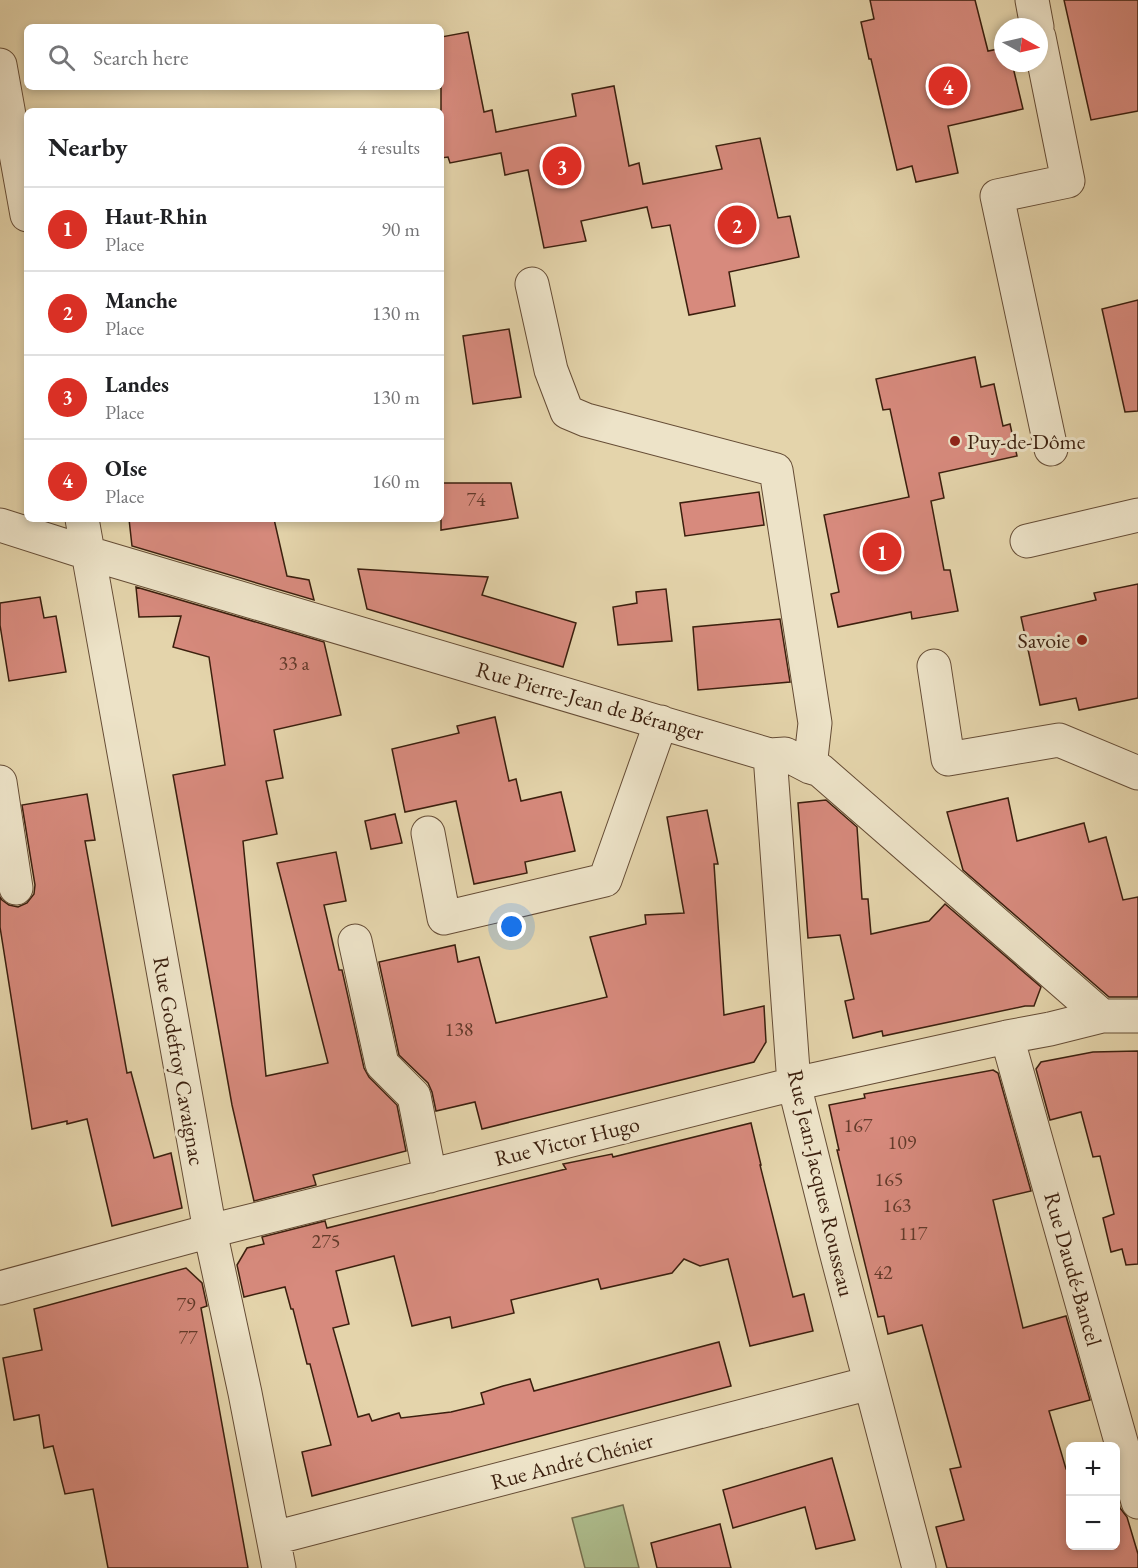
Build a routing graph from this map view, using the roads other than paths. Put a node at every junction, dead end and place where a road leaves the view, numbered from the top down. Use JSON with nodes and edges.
{"nodes":[{"id":1,"x":1032,"y":0,"type":"edge"},
{"id":2,"x":1035,"y":18,"type":"edge"},
{"id":3,"x":0,"y":67,"type":"edge"},
{"id":4,"x":1046,"y":72,"type":"edge"},
{"id":5,"x":24,"y":199,"type":"edge"},
{"id":6,"x":532,"y":284,"type":"dead end"},
{"id":7,"x":1051,"y":449,"type":"dead end"},
{"id":8,"x":1138,"y":515,"type":"edge"},
{"id":9,"x":83,"y":522,"type":"edge"},
{"id":10,"x":0,"y":525,"type":"edge"},
{"id":11,"x":1027,"y":541,"type":"dead end"},
{"id":12,"x":88,"y":553,"type":"junction"},
{"id":13,"x":934,"y":666,"type":"dead end"},
{"id":14,"x":661,"y":722,"type":"junction"},
{"id":15,"x":770,"y":755,"type":"junction"},
{"id":16,"x":810,"y":767,"type":"junction"},
{"id":17,"x":1138,"y":773,"type":"edge"},
{"id":18,"x":0,"y":782,"type":"edge"},
{"id":19,"x":428,"y":833,"type":"dead end"},
{"id":20,"x":16,"y":888,"type":"dead end"},
{"id":21,"x":355,"y":941,"type":"dead end"},
{"id":22,"x":1127,"y":1021,"type":"edge"},
{"id":23,"x":1007,"y":1037,"type":"junction"},
{"id":24,"x":794,"y":1084,"type":"junction"},
{"id":25,"x":430,"y":1176,"type":"junction"},
{"id":26,"x":210,"y":1231,"type":"junction"},
{"id":27,"x":0,"y":1288,"type":"edge"},
{"id":28,"x":870,"y":1383,"type":"junction"},
{"id":29,"x":1138,"y":1502,"type":"edge"},
{"id":30,"x":277,"y":1553,"type":"edge"},
{"id":31,"x":919,"y":1568,"type":"edge"}],
"edges":[{"from":1,"to":2,"type":"street"},
{"from":3,"to":5,"type":"street"},
{"from":4,"to":7,"type":"street"},
{"from":6,"to":16,"type":"street"},
{"from":8,"to":11,"type":"street"},
{"from":9,"to":12,"type":"street","name":"Rue Godefroy Cavaignac"},
{"from":10,"to":12,"type":"street","name":"Rue Pierre-Jean de Béranger"},
{"from":12,"to":14,"type":"street","name":"Rue Pierre-Jean de Béranger"},
{"from":12,"to":26,"type":"street","name":"Rue Godefroy Cavaignac"},
{"from":13,"to":17,"type":"street"},
{"from":14,"to":15,"type":"street","name":"Rue Pierre-Jean de Béranger"},
{"from":14,"to":19,"type":"street"},
{"from":15,"to":16,"type":"street","name":"Rue Pierre-Jean de Béranger"},
{"from":15,"to":24,"type":"street","name":"Rue Jean-Jacques Rousseau"},
{"from":16,"to":22,"type":"street","name":"Rue Pierre-Jean de Béranger"},
{"from":18,"to":20,"type":"street"},
{"from":21,"to":25,"type":"street"},
{"from":22,"to":23,"type":"street","name":"Rue Victor Hugo"},
{"from":23,"to":24,"type":"street","name":"Rue Victor Hugo"},
{"from":23,"to":29,"type":"street","name":"Rue Daudé-Bancel"},
{"from":24,"to":25,"type":"street","name":"Rue Victor Hugo"},
{"from":24,"to":28,"type":"street","name":"Rue Jean-Jacques Rousseau"},
{"from":25,"to":26,"type":"street","name":"Rue Victor Hugo"},
{"from":26,"to":27,"type":"street","name":"Rue Victor Hugo"},
{"from":26,"to":30,"type":"street","name":"Rue Godefroy Cavaignac"},
{"from":28,"to":30,"type":"street","name":"Rue André Chénier"},
{"from":28,"to":31,"type":"street","name":"Rue Jean-Jacques Rousseau"}]}
